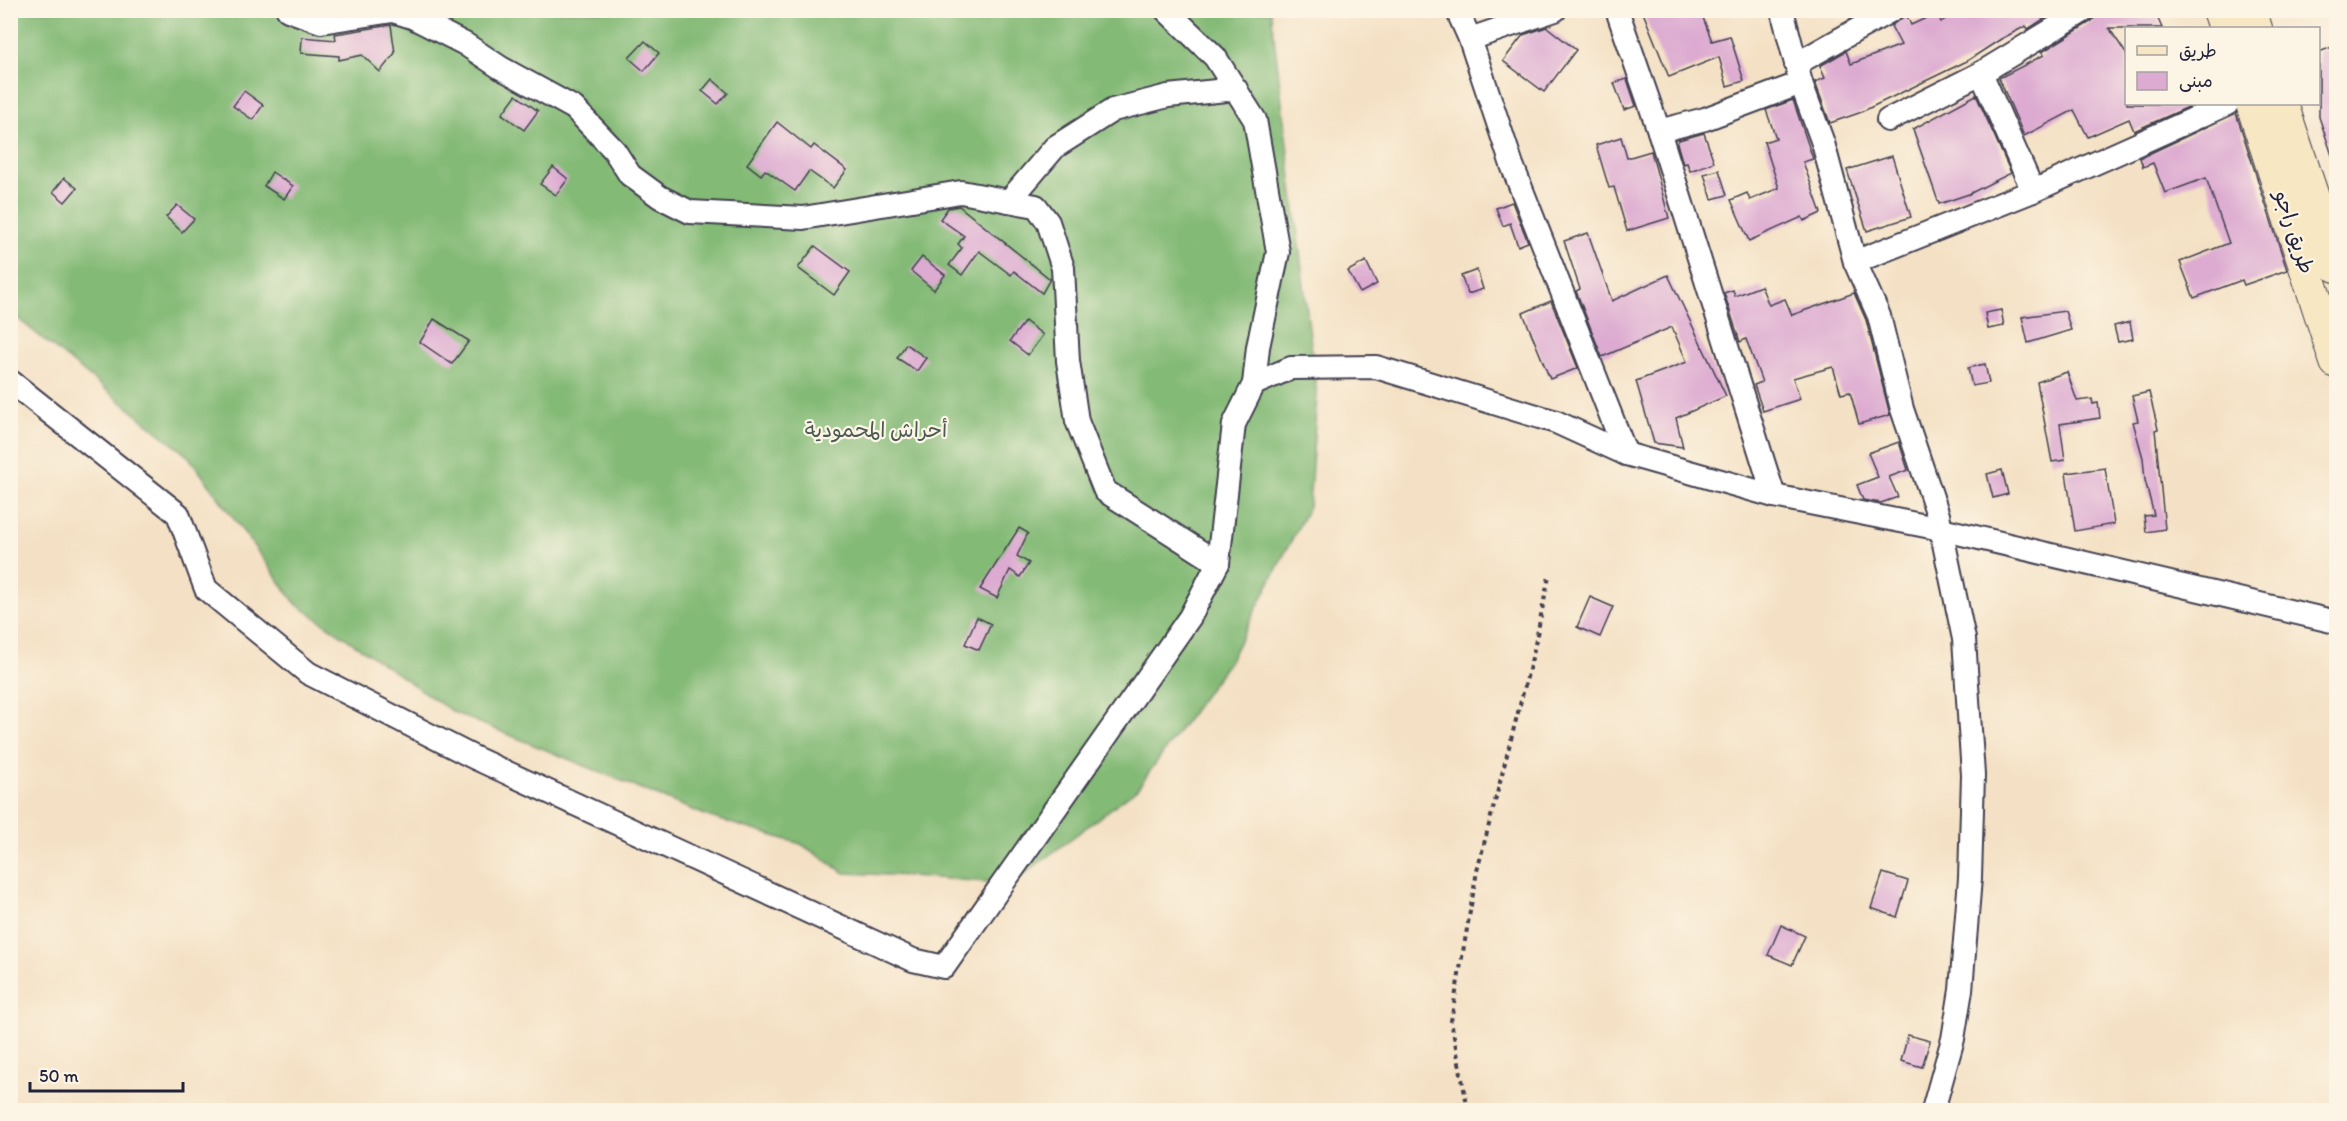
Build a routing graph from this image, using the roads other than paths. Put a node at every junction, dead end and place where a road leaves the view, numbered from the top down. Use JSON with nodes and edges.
{"nodes":[{"id":1,"x":288,"y":10,"type":"edge"},
{"id":2,"x":1166,"y":10,"type":"edge"},
{"id":3,"x":1457,"y":10,"type":"edge"},
{"id":4,"x":1555,"y":10,"type":"edge"},
{"id":5,"x":1617,"y":10,"type":"edge"},
{"id":6,"x":1782,"y":10,"type":"edge"},
{"id":7,"x":1892,"y":10,"type":"edge"},
{"id":8,"x":2085,"y":10,"type":"edge"},
{"id":9,"x":2219,"y":10,"type":"edge"},
{"id":10,"x":2249,"y":10,"type":"edge"},
{"id":11,"x":2225,"y":27,"type":"edge"},
{"id":12,"x":2256,"y":27,"type":"edge"},
{"id":13,"x":1470,"y":39,"type":"junction"},
{"id":14,"x":1981,"y":73,"type":"junction"},
{"id":15,"x":1799,"y":74,"type":"junction"},
{"id":16,"x":1236,"y":89,"type":"junction"},
{"id":17,"x":2226,"y":105,"type":"edge"},
{"id":18,"x":2252,"y":105,"type":"edge"},
{"id":19,"x":2282,"y":105,"type":"edge"},
{"id":20,"x":1888,"y":120,"type":"dead end"},
{"id":21,"x":1659,"y":131,"type":"junction"},
{"id":22,"x":2033,"y":191,"type":"junction"},
{"id":23,"x":1009,"y":201,"type":"junction"},
{"id":24,"x":2328,"y":259,"type":"edge"},
{"id":25,"x":1855,"y":262,"type":"junction"},
{"id":26,"x":2337,"y":362,"type":"edge"},
{"id":27,"x":10,"y":381,"type":"edge"},
{"id":28,"x":1254,"y":384,"type":"junction"},
{"id":29,"x":1626,"y":454,"type":"junction"},
{"id":30,"x":1774,"y":496,"type":"junction"},
{"id":31,"x":1941,"y":529,"type":"junction"},
{"id":32,"x":1218,"y":563,"type":"junction"},
{"id":33,"x":2337,"y":622,"type":"edge"},
{"id":34,"x":1933,"y":1110,"type":"edge"}],
"edges":[{"from":1,"to":23,"type":"street"},
{"from":2,"to":16,"type":"street"},
{"from":3,"to":13,"type":"street"},
{"from":4,"to":13,"type":"street"},
{"from":5,"to":21,"type":"street"},
{"from":6,"to":15,"type":"street"},
{"from":7,"to":15,"type":"street"},
{"from":8,"to":14,"type":"street"},
{"from":9,"to":11,"type":"main road"},
{"from":10,"to":12,"type":"main road"},
{"from":13,"to":29,"type":"street"},
{"from":14,"to":20,"type":"street"},
{"from":14,"to":22,"type":"street"},
{"from":15,"to":21,"type":"street"},
{"from":15,"to":25,"type":"street"},
{"from":16,"to":23,"type":"street"},
{"from":16,"to":28,"type":"street"},
{"from":17,"to":22,"type":"street"},
{"from":18,"to":24,"type":"main road","name":"طريق راجو"},
{"from":19,"to":24,"type":"main road","name":"طريق راجو"},
{"from":21,"to":30,"type":"street"},
{"from":22,"to":25,"type":"street"},
{"from":23,"to":32,"type":"street"},
{"from":24,"to":26,"type":"main road","name":"طريق راجو"},
{"from":25,"to":31,"type":"street"},
{"from":27,"to":32,"type":"street"},
{"from":28,"to":29,"type":"street"},
{"from":28,"to":32,"type":"street"},
{"from":29,"to":30,"type":"street"},
{"from":30,"to":31,"type":"street"},
{"from":31,"to":33,"type":"street"},
{"from":31,"to":34,"type":"street"}]}
